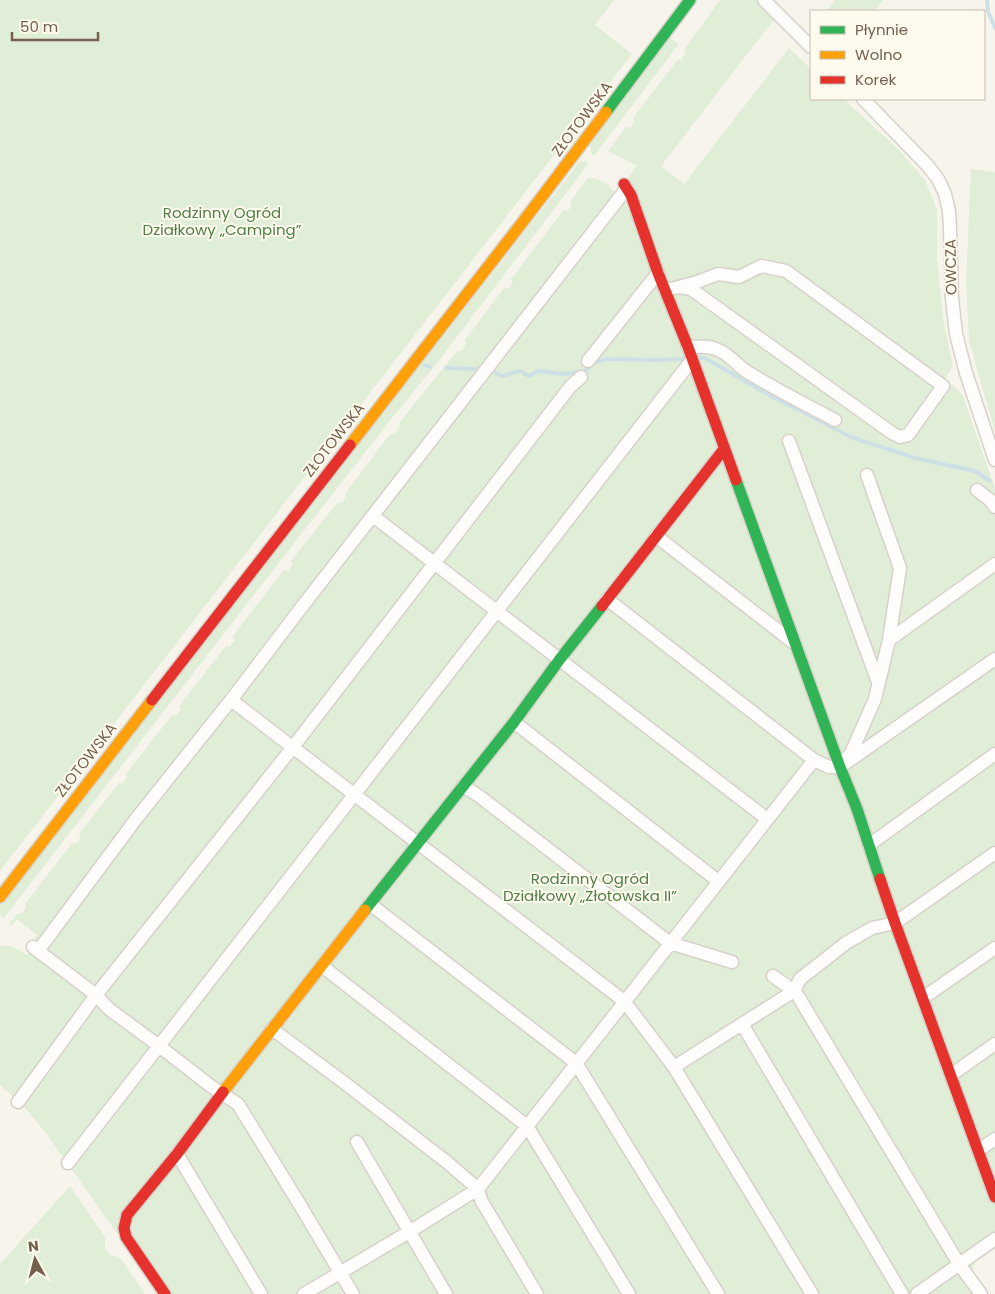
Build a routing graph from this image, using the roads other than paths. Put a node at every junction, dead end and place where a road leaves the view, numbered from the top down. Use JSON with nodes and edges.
{"nodes":[{"id":1,"x":690,"y":0,"type":"edge"},
{"id":2,"x":764,"y":0,"type":"edge"},
{"id":3,"x":810,"y":46,"type":"edge"},
{"id":4,"x":864,"y":100,"type":"edge"},
{"id":5,"x":625,"y":186,"type":"joint"},
{"id":6,"x":658,"y":273,"type":"junction"},
{"id":7,"x":680,"y":287,"type":"junction"},
{"id":8,"x":665,"y":290,"type":"junction"},
{"id":9,"x":688,"y":347,"type":"junction"},
{"id":10,"x":692,"y":360,"type":"junction"},
{"id":11,"x":588,"y":361,"type":"dead end"},
{"id":12,"x":581,"y":377,"type":"dead end"},
{"id":13,"x":835,"y":420,"type":"dead end"},
{"id":14,"x":789,"y":441,"type":"dead end"},
{"id":15,"x":724,"y":449,"type":"junction"},
{"id":16,"x":995,"y":460,"type":"edge"},
{"id":17,"x":867,"y":475,"type":"dead end"},
{"id":18,"x":977,"y":490,"type":"dead end"},
{"id":19,"x":995,"y":507,"type":"edge"},
{"id":20,"x":374,"y":516,"type":"junction"},
{"id":21,"x":656,"y":536,"type":"junction"},
{"id":22,"x":434,"y":563,"type":"junction"},
{"id":23,"x":995,"y":564,"type":"edge"},
{"id":24,"x":607,"y":599,"type":"junction"},
{"id":25,"x":496,"y":611,"type":"junction"},
{"id":26,"x":888,"y":640,"type":"junction"},
{"id":27,"x":794,"y":643,"type":"junction"},
{"id":28,"x":560,"y":659,"type":"junction"},
{"id":29,"x":995,"y":659,"type":"edge"},
{"id":30,"x":878,"y":682,"type":"junction"},
{"id":31,"x":231,"y":700,"type":"junction"},
{"id":32,"x":514,"y":722,"type":"junction"},
{"id":33,"x":293,"y":747,"type":"junction"},
{"id":34,"x":995,"y":754,"type":"edge"},
{"id":35,"x":814,"y":760,"type":"junction"},
{"id":36,"x":840,"y":768,"type":"junction"},
{"id":37,"x":463,"y":786,"type":"junction"},
{"id":38,"x":354,"y":794,"type":"junction"},
{"id":39,"x":767,"y":819,"type":"junction"},
{"id":40,"x":418,"y":842,"type":"junction"},
{"id":41,"x":869,"y":845,"type":"junction"},
{"id":42,"x":995,"y":853,"type":"edge"},
{"id":43,"x":718,"y":881,"type":"junction"},
{"id":44,"x":0,"y":897,"type":"edge"},
{"id":45,"x":370,"y":904,"type":"junction"},
{"id":46,"x":895,"y":924,"type":"junction"},
{"id":47,"x":670,"y":943,"type":"junction"},
{"id":48,"x":995,"y":948,"type":"edge"},
{"id":49,"x":732,"y":962,"type":"dead end"},
{"id":50,"x":322,"y":966,"type":"junction"},
{"id":51,"x":773,"y":976,"type":"dead end"},
{"id":52,"x":794,"y":991,"type":"junction"},
{"id":53,"x":96,"y":996,"type":"junction"},
{"id":54,"x":923,"y":998,"type":"junction"},
{"id":55,"x":624,"y":1001,"type":"junction"},
{"id":56,"x":742,"y":1024,"type":"junction"},
{"id":57,"x":272,"y":1029,"type":"junction"},
{"id":58,"x":995,"y":1044,"type":"edge"},
{"id":59,"x":160,"y":1046,"type":"junction"},
{"id":60,"x":576,"y":1063,"type":"junction"},
{"id":61,"x":674,"y":1067,"type":"junction"},
{"id":62,"x":951,"y":1074,"type":"junction"},
{"id":63,"x":222,"y":1094,"type":"junction"},
{"id":64,"x":18,"y":1102,"type":"dead end"},
{"id":65,"x":527,"y":1126,"type":"junction"},
{"id":66,"x":995,"y":1139,"type":"edge"},
{"id":67,"x":357,"y":1142,"type":"dead end"},
{"id":68,"x":979,"y":1150,"type":"junction"},
{"id":69,"x":177,"y":1154,"type":"junction"},
{"id":70,"x":68,"y":1163,"type":"dead end"},
{"id":71,"x":478,"y":1188,"type":"junction"},
{"id":72,"x":995,"y":1197,"type":"edge"},
{"id":73,"x":409,"y":1232,"type":"junction"},
{"id":74,"x":995,"y":1239,"type":"edge"},
{"id":75,"x":959,"y":1264,"type":"junction"},
{"id":76,"x":340,"y":1272,"type":"junction"},
{"id":77,"x":165,"y":1294,"type":"edge"},
{"id":78,"x":261,"y":1294,"type":"edge"},
{"id":79,"x":304,"y":1294,"type":"edge"},
{"id":80,"x":353,"y":1294,"type":"edge"},
{"id":81,"x":446,"y":1294,"type":"edge"},
{"id":82,"x":537,"y":1294,"type":"edge"},
{"id":83,"x":629,"y":1294,"type":"edge"},
{"id":84,"x":718,"y":1294,"type":"edge"},
{"id":85,"x":812,"y":1294,"type":"edge"},
{"id":86,"x":902,"y":1294,"type":"edge"},
{"id":87,"x":917,"y":1294,"type":"edge"},
{"id":88,"x":981,"y":1294,"type":"edge"}],
"edges":[{"from":1,"to":44,"type":"street","name":"ZŁOTOWSKA"},
{"from":2,"to":3,"type":"street"},
{"from":4,"to":16,"type":"street","name":"OWCZA"},
{"from":5,"to":6,"type":"street"},
{"from":5,"to":20,"type":"street"},
{"from":6,"to":8,"type":"street"},
{"from":6,"to":11,"type":"street"},
{"from":7,"to":7,"type":"street"},
{"from":7,"to":8,"type":"street"},
{"from":8,"to":9,"type":"street"},
{"from":9,"to":10,"type":"street"},
{"from":9,"to":13,"type":"street"},
{"from":10,"to":15,"type":"street"},
{"from":10,"to":25,"type":"street"},
{"from":12,"to":22,"type":"street"},
{"from":14,"to":30,"type":"street"},
{"from":15,"to":21,"type":"street"},
{"from":15,"to":27,"type":"street"},
{"from":17,"to":26,"type":"street"},
{"from":18,"to":19,"type":"street"},
{"from":20,"to":22,"type":"street"},
{"from":20,"to":31,"type":"street"},
{"from":21,"to":24,"type":"street"},
{"from":21,"to":27,"type":"street"},
{"from":22,"to":25,"type":"street"},
{"from":22,"to":33,"type":"street"},
{"from":23,"to":26,"type":"street"},
{"from":24,"to":28,"type":"street"},
{"from":24,"to":35,"type":"street"},
{"from":25,"to":28,"type":"street"},
{"from":25,"to":38,"type":"street"},
{"from":26,"to":30,"type":"street"},
{"from":27,"to":36,"type":"street"},
{"from":28,"to":32,"type":"street"},
{"from":28,"to":39,"type":"street"},
{"from":29,"to":36,"type":"street"},
{"from":30,"to":36,"type":"street"},
{"from":31,"to":33,"type":"street"},
{"from":31,"to":53,"type":"street"},
{"from":32,"to":37,"type":"street"},
{"from":32,"to":43,"type":"street"},
{"from":33,"to":38,"type":"street"},
{"from":33,"to":53,"type":"street"},
{"from":34,"to":41,"type":"street"},
{"from":35,"to":36,"type":"street"},
{"from":35,"to":39,"type":"street"},
{"from":36,"to":41,"type":"street"},
{"from":37,"to":40,"type":"street"},
{"from":37,"to":47,"type":"street"},
{"from":38,"to":40,"type":"street"},
{"from":38,"to":59,"type":"street"},
{"from":39,"to":43,"type":"street"},
{"from":40,"to":45,"type":"street"},
{"from":40,"to":55,"type":"street"},
{"from":41,"to":46,"type":"street"},
{"from":42,"to":46,"type":"street"},
{"from":43,"to":47,"type":"street"},
{"from":45,"to":50,"type":"street"},
{"from":45,"to":60,"type":"street"},
{"from":46,"to":52,"type":"street"},
{"from":46,"to":54,"type":"street"},
{"from":47,"to":49,"type":"street"},
{"from":47,"to":55,"type":"street"},
{"from":48,"to":54,"type":"street"},
{"from":50,"to":57,"type":"street"},
{"from":50,"to":65,"type":"street"},
{"from":51,"to":52,"type":"street"},
{"from":52,"to":56,"type":"street"},
{"from":52,"to":75,"type":"street"},
{"from":53,"to":59,"type":"street"},
{"from":53,"to":64,"type":"street"},
{"from":54,"to":62,"type":"street"},
{"from":55,"to":60,"type":"street"},
{"from":55,"to":61,"type":"street"},
{"from":56,"to":61,"type":"street"},
{"from":56,"to":86,"type":"street"},
{"from":57,"to":63,"type":"street"},
{"from":57,"to":71,"type":"street"},
{"from":58,"to":62,"type":"street"},
{"from":59,"to":63,"type":"street"},
{"from":59,"to":70,"type":"street"},
{"from":60,"to":65,"type":"street"},
{"from":60,"to":84,"type":"street"},
{"from":61,"to":85,"type":"street"},
{"from":62,"to":68,"type":"street"},
{"from":63,"to":69,"type":"street"},
{"from":63,"to":76,"type":"street"},
{"from":65,"to":71,"type":"street"},
{"from":65,"to":83,"type":"street"},
{"from":66,"to":68,"type":"street"},
{"from":67,"to":73,"type":"street"},
{"from":68,"to":72,"type":"street"},
{"from":69,"to":77,"type":"street"},
{"from":69,"to":78,"type":"street"},
{"from":71,"to":73,"type":"street"},
{"from":71,"to":82,"type":"street"},
{"from":73,"to":76,"type":"street"},
{"from":73,"to":81,"type":"street"},
{"from":74,"to":75,"type":"street"},
{"from":75,"to":87,"type":"street"},
{"from":75,"to":88,"type":"street"},
{"from":76,"to":79,"type":"street"},
{"from":76,"to":80,"type":"street"}]}
